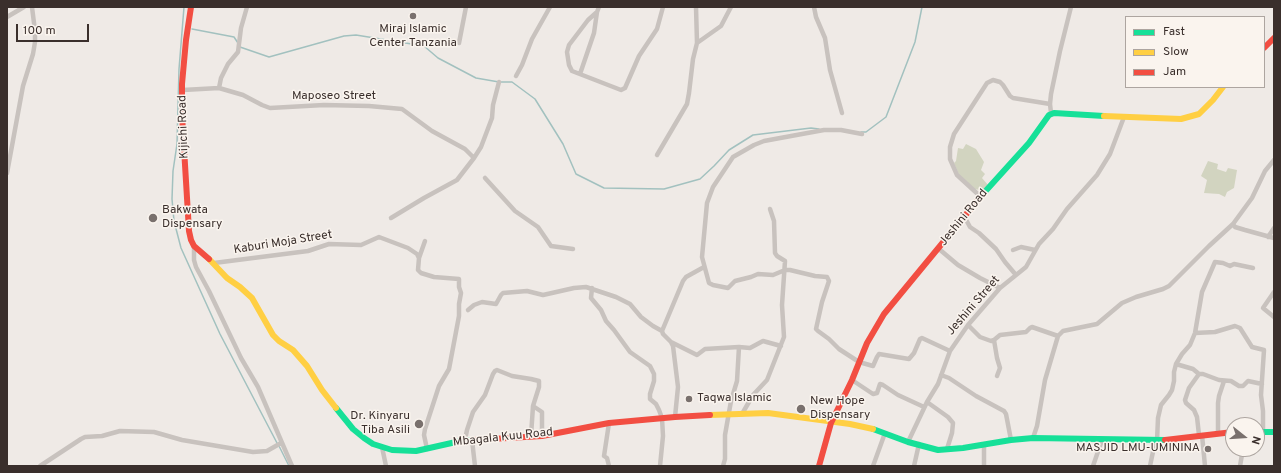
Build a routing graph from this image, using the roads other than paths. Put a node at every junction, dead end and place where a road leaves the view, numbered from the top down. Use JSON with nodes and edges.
{"nodes":[{"id":1,"x":24,"y":7,"type":"edge"},
{"id":2,"x":32,"y":7,"type":"edge"},
{"id":3,"x":191,"y":7,"type":"edge"},
{"id":4,"x":247,"y":7,"type":"edge"},
{"id":5,"x":466,"y":7,"type":"edge"},
{"id":6,"x":550,"y":7,"type":"edge"},
{"id":7,"x":663,"y":7,"type":"edge"},
{"id":8,"x":696,"y":7,"type":"edge"},
{"id":9,"x":731,"y":7,"type":"edge"},
{"id":10,"x":814,"y":7,"type":"edge"},
{"id":11,"x":1071,"y":7,"type":"edge"},
{"id":12,"x":598,"y":9,"type":"edge"},
{"id":13,"x":7,"y":17,"type":"edge"},
{"id":14,"x":1274,"y":38,"type":"edge"},
{"id":15,"x":459,"y":43,"type":"dead end"},
{"id":16,"x":697,"y":43,"type":"junction"},
{"id":17,"x":1265,"y":47,"type":"edge"},
{"id":18,"x":580,"y":74,"type":"junction"},
{"id":19,"x":516,"y":76,"type":"dead end"},
{"id":20,"x":499,"y":82,"type":"dead end"},
{"id":21,"x":219,"y":88,"type":"junction"},
{"id":22,"x":1222,"y":88,"type":"edge"},
{"id":23,"x":183,"y":90,"type":"junction"},
{"id":24,"x":1050,"y":104,"type":"junction"},
{"id":25,"x":842,"y":112,"type":"dead end"},
{"id":26,"x":1051,"y":113,"type":"junction"},
{"id":27,"x":1124,"y":117,"type":"junction"},
{"id":28,"x":862,"y":134,"type":"dead end"},
{"id":29,"x":657,"y":155,"type":"dead end"},
{"id":30,"x":474,"y":158,"type":"junction"},
{"id":31,"x":1274,"y":160,"type":"edge"},
{"id":32,"x":7,"y":173,"type":"edge"},
{"id":33,"x":485,"y":178,"type":"dead end"},
{"id":34,"x":980,"y":197,"type":"junction"},
{"id":35,"x":770,"y":209,"type":"dead end"},
{"id":36,"x":964,"y":216,"type":"junction"},
{"id":37,"x":391,"y":218,"type":"dead end"},
{"id":38,"x":1233,"y":224,"type":"junction"},
{"id":39,"x":1274,"y":228,"type":"edge"},
{"id":40,"x":1268,"y":237,"type":"junction"},
{"id":41,"x":1274,"y":238,"type":"edge"},
{"id":42,"x":425,"y":241,"type":"dead end"},
{"id":43,"x":194,"y":246,"type":"junction"},
{"id":44,"x":573,"y":249,"type":"dead end"},
{"id":45,"x":939,"y":249,"type":"junction"},
{"id":46,"x":1013,"y":250,"type":"dead end"},
{"id":47,"x":1035,"y":250,"type":"junction"},
{"id":48,"x":419,"y":258,"type":"junction"},
{"id":49,"x":214,"y":263,"type":"junction"},
{"id":50,"x":704,"y":267,"type":"junction"},
{"id":51,"x":1252,"y":268,"type":"dead end"},
{"id":52,"x":785,"y":270,"type":"junction"},
{"id":53,"x":1016,"y":275,"type":"junction"},
{"id":54,"x":592,"y":288,"type":"junction"},
{"id":55,"x":1000,"y":288,"type":"junction"},
{"id":56,"x":1274,"y":292,"type":"edge"},
{"id":57,"x":468,"y":310,"type":"dead end"},
{"id":58,"x":1274,"y":317,"type":"edge"},
{"id":59,"x":968,"y":325,"type":"junction"},
{"id":60,"x":662,"y":331,"type":"junction"},
{"id":61,"x":1195,"y":333,"type":"junction"},
{"id":62,"x":1058,"y":336,"type":"junction"},
{"id":63,"x":994,"y":340,"type":"junction"},
{"id":64,"x":672,"y":342,"type":"junction"},
{"id":65,"x":781,"y":346,"type":"junction"},
{"id":66,"x":739,"y":347,"type":"junction"},
{"id":67,"x":950,"y":351,"type":"junction"},
{"id":68,"x":859,"y":362,"type":"junction"},
{"id":69,"x":1176,"y":364,"type":"junction"},
{"id":70,"x":941,"y":374,"type":"junction"},
{"id":71,"x":1200,"y":374,"type":"junction"},
{"id":72,"x":997,"y":376,"type":"dead end"},
{"id":73,"x":852,"y":380,"type":"junction"},
{"id":74,"x":1224,"y":381,"type":"junction"},
{"id":75,"x":1262,"y":384,"type":"junction"},
{"id":76,"x":927,"y":402,"type":"junction"},
{"id":77,"x":533,"y":406,"type":"junction"},
{"id":78,"x":924,"y":407,"type":"junction"},
{"id":79,"x":742,"y":414,"type":"junction"},
{"id":80,"x":729,"y":415,"type":"junction"},
{"id":81,"x":675,"y":417,"type":"junction"},
{"id":82,"x":1262,"y":417,"type":"edge"},
{"id":83,"x":662,"y":418,"type":"junction"},
{"id":84,"x":831,"y":422,"type":"junction"},
{"id":85,"x":609,"y":423,"type":"junction"},
{"id":86,"x":885,"y":433,"type":"junction"},
{"id":87,"x":1218,"y":433,"type":"junction"},
{"id":88,"x":1225,"y":433,"type":"edge"},
{"id":89,"x":1200,"y":435,"type":"junction"},
{"id":90,"x":531,"y":436,"type":"junction"},
{"id":91,"x":542,"y":436,"type":"junction"},
{"id":92,"x":1033,"y":438,"type":"junction"},
{"id":93,"x":469,"y":440,"type":"junction"},
{"id":94,"x":1011,"y":440,"type":"junction"},
{"id":95,"x":1102,"y":440,"type":"junction"},
{"id":96,"x":1157,"y":441,"type":"junction"},
{"id":97,"x":908,"y":442,"type":"junction"},
{"id":98,"x":281,"y":443,"type":"junction"},
{"id":99,"x":918,"y":444,"type":"junction"},
{"id":100,"x":984,"y":445,"type":"junction"},
{"id":101,"x":382,"y":447,"type":"junction"},
{"id":102,"x":427,"y":449,"type":"junction"},
{"id":103,"x":947,"y":449,"type":"junction"},
{"id":104,"x":40,"y":466,"type":"edge"},
{"id":105,"x":292,"y":466,"type":"edge"},
{"id":106,"x":386,"y":466,"type":"edge"},
{"id":107,"x":475,"y":466,"type":"edge"},
{"id":108,"x":609,"y":466,"type":"edge"},
{"id":109,"x":660,"y":466,"type":"edge"},
{"id":110,"x":723,"y":466,"type":"edge"},
{"id":111,"x":819,"y":466,"type":"edge"},
{"id":112,"x":873,"y":466,"type":"edge"},
{"id":113,"x":914,"y":466,"type":"edge"},
{"id":114,"x":984,"y":466,"type":"edge"},
{"id":115,"x":1093,"y":466,"type":"edge"},
{"id":116,"x":1150,"y":466,"type":"edge"},
{"id":117,"x":1204,"y":466,"type":"edge"}],
"edges":[{"from":1,"to":13,"type":"street"},
{"from":2,"to":32,"type":"street"},
{"from":3,"to":23,"type":"street","name":"Kijichi Road"},
{"from":4,"to":21,"type":"street"},
{"from":5,"to":15,"type":"street"},
{"from":6,"to":19,"type":"street"},
{"from":7,"to":18,"type":"street"},
{"from":8,"to":16,"type":"street"},
{"from":9,"to":16,"type":"street"},
{"from":10,"to":25,"type":"street"},
{"from":11,"to":24,"type":"street"},
{"from":12,"to":18,"type":"street"},
{"from":12,"to":18,"type":"street"},
{"from":14,"to":17,"type":"street"},
{"from":16,"to":29,"type":"street"},
{"from":20,"to":30,"type":"street"},
{"from":21,"to":23,"type":"street","name":"Maposeo Street"},
{"from":21,"to":30,"type":"street","name":"Maposeo Street"},
{"from":22,"to":27,"type":"street"},
{"from":23,"to":43,"type":"street","name":"Kijichi Road"},
{"from":24,"to":26,"type":"street"},
{"from":24,"to":34,"type":"street"},
{"from":26,"to":27,"type":"street"},
{"from":26,"to":34,"type":"street","name":"Jeshini Road"},
{"from":27,"to":47,"type":"street","name":"Jeshini Street"},
{"from":28,"to":50,"type":"street"},
{"from":30,"to":37,"type":"street"},
{"from":31,"to":38,"type":"street"},
{"from":33,"to":44,"type":"street"},
{"from":34,"to":36,"type":"street","name":"Jeshini Road"},
{"from":35,"to":52,"type":"street"},
{"from":36,"to":45,"type":"street","name":"Jeshini Road"},
{"from":36,"to":53,"type":"street"},
{"from":38,"to":40,"type":"street"},
{"from":38,"to":62,"type":"street"},
{"from":39,"to":40,"type":"street"},
{"from":40,"to":41,"type":"street"},
{"from":42,"to":48,"type":"street"},
{"from":43,"to":49,"type":"street","name":"Mbagala Kuu Road"},
{"from":43,"to":98,"type":"street"},
{"from":45,"to":55,"type":"street"},
{"from":45,"to":68,"type":"street","name":"Jeshini Road"},
{"from":46,"to":47,"type":"street"},
{"from":47,"to":53,"type":"street","name":"Jeshini Street"},
{"from":48,"to":49,"type":"street","name":"Kaburi Moja Street"},
{"from":48,"to":102,"type":"street"},
{"from":49,"to":101,"type":"street","name":"Mbagala Kuu Road"},
{"from":50,"to":52,"type":"street"},
{"from":50,"to":60,"type":"street"},
{"from":51,"to":61,"type":"street"},
{"from":52,"to":65,"type":"street"},
{"from":52,"to":68,"type":"street"},
{"from":53,"to":55,"type":"street","name":"Jeshini Street"},
{"from":54,"to":57,"type":"street"},
{"from":54,"to":60,"type":"street"},
{"from":54,"to":83,"type":"street"},
{"from":55,"to":59,"type":"street","name":"Jeshini Street"},
{"from":56,"to":58,"type":"street"},
{"from":59,"to":63,"type":"street"},
{"from":59,"to":67,"type":"street","name":"Jeshini Street"},
{"from":60,"to":64,"type":"street"},
{"from":61,"to":69,"type":"street"},
{"from":61,"to":75,"type":"street"},
{"from":62,"to":63,"type":"street"},
{"from":62,"to":92,"type":"street"},
{"from":63,"to":72,"type":"street"},
{"from":64,"to":66,"type":"street"},
{"from":64,"to":81,"type":"street"},
{"from":65,"to":66,"type":"street"},
{"from":65,"to":79,"type":"street"},
{"from":66,"to":80,"type":"street"},
{"from":67,"to":68,"type":"street"},
{"from":67,"to":70,"type":"street","name":"Jeshini Street"},
{"from":68,"to":73,"type":"street","name":"Jeshini Road"},
{"from":69,"to":71,"type":"street"},
{"from":69,"to":96,"type":"street"},
{"from":70,"to":76,"type":"street","name":"Jeshini Street"},
{"from":70,"to":94,"type":"street"},
{"from":71,"to":74,"type":"street"},
{"from":71,"to":89,"type":"street"},
{"from":73,"to":78,"type":"street"},
{"from":73,"to":84,"type":"street","name":"Jeshini Road"},
{"from":74,"to":75,"type":"street"},
{"from":74,"to":87,"type":"street"},
{"from":75,"to":82,"type":"street"},
{"from":76,"to":78,"type":"street","name":"Jeshini Street"},
{"from":76,"to":103,"type":"street"},
{"from":77,"to":90,"type":"street"},
{"from":77,"to":91,"type":"street"},
{"from":77,"to":93,"type":"street"},
{"from":78,"to":97,"type":"street","name":"Jeshini Street"},
{"from":79,"to":80,"type":"street","name":"Mbagala Kuu Road"},
{"from":79,"to":84,"type":"street","name":"Mbagala Kuu Road"},
{"from":80,"to":81,"type":"street","name":"Mbagala Kuu Road"},
{"from":80,"to":110,"type":"street"},
{"from":81,"to":83,"type":"street","name":"Mbagala Kuu Road"},
{"from":83,"to":85,"type":"street","name":"Mbagala Kuu Road"},
{"from":83,"to":109,"type":"street"},
{"from":84,"to":86,"type":"street","name":"Mbagala Kuu Road"},
{"from":84,"to":111,"type":"street","name":"Jeshini Road"},
{"from":85,"to":91,"type":"street","name":"Mbagala Kuu Road"},
{"from":85,"to":108,"type":"street"},
{"from":86,"to":97,"type":"street","name":"Mbagala Kuu Road"},
{"from":86,"to":112,"type":"street"},
{"from":87,"to":88,"type":"street"},
{"from":87,"to":89,"type":"street"},
{"from":89,"to":96,"type":"street"},
{"from":89,"to":117,"type":"street"},
{"from":90,"to":91,"type":"street","name":"Mbagala Kuu Road"},
{"from":90,"to":93,"type":"street","name":"Mbagala Kuu Road"},
{"from":92,"to":94,"type":"street","name":"Mbagala Kuu Road"},
{"from":92,"to":95,"type":"street","name":"Mbagala Kuu Road"},
{"from":93,"to":102,"type":"street","name":"Mbagala Kuu Road"},
{"from":93,"to":107,"type":"street"},
{"from":94,"to":100,"type":"street","name":"Mbagala Kuu Road"},
{"from":95,"to":96,"type":"street"},
{"from":95,"to":115,"type":"street"},
{"from":96,"to":116,"type":"street"},
{"from":97,"to":99,"type":"street","name":"Mbagala Kuu Road"},
{"from":98,"to":104,"type":"street"},
{"from":98,"to":105,"type":"street"},
{"from":99,"to":103,"type":"street","name":"Mbagala Kuu Road"},
{"from":99,"to":113,"type":"street"},
{"from":100,"to":103,"type":"street","name":"Mbagala Kuu Road"},
{"from":100,"to":114,"type":"street"},
{"from":101,"to":102,"type":"street","name":"Mbagala Kuu Road"},
{"from":101,"to":106,"type":"street"}]}
